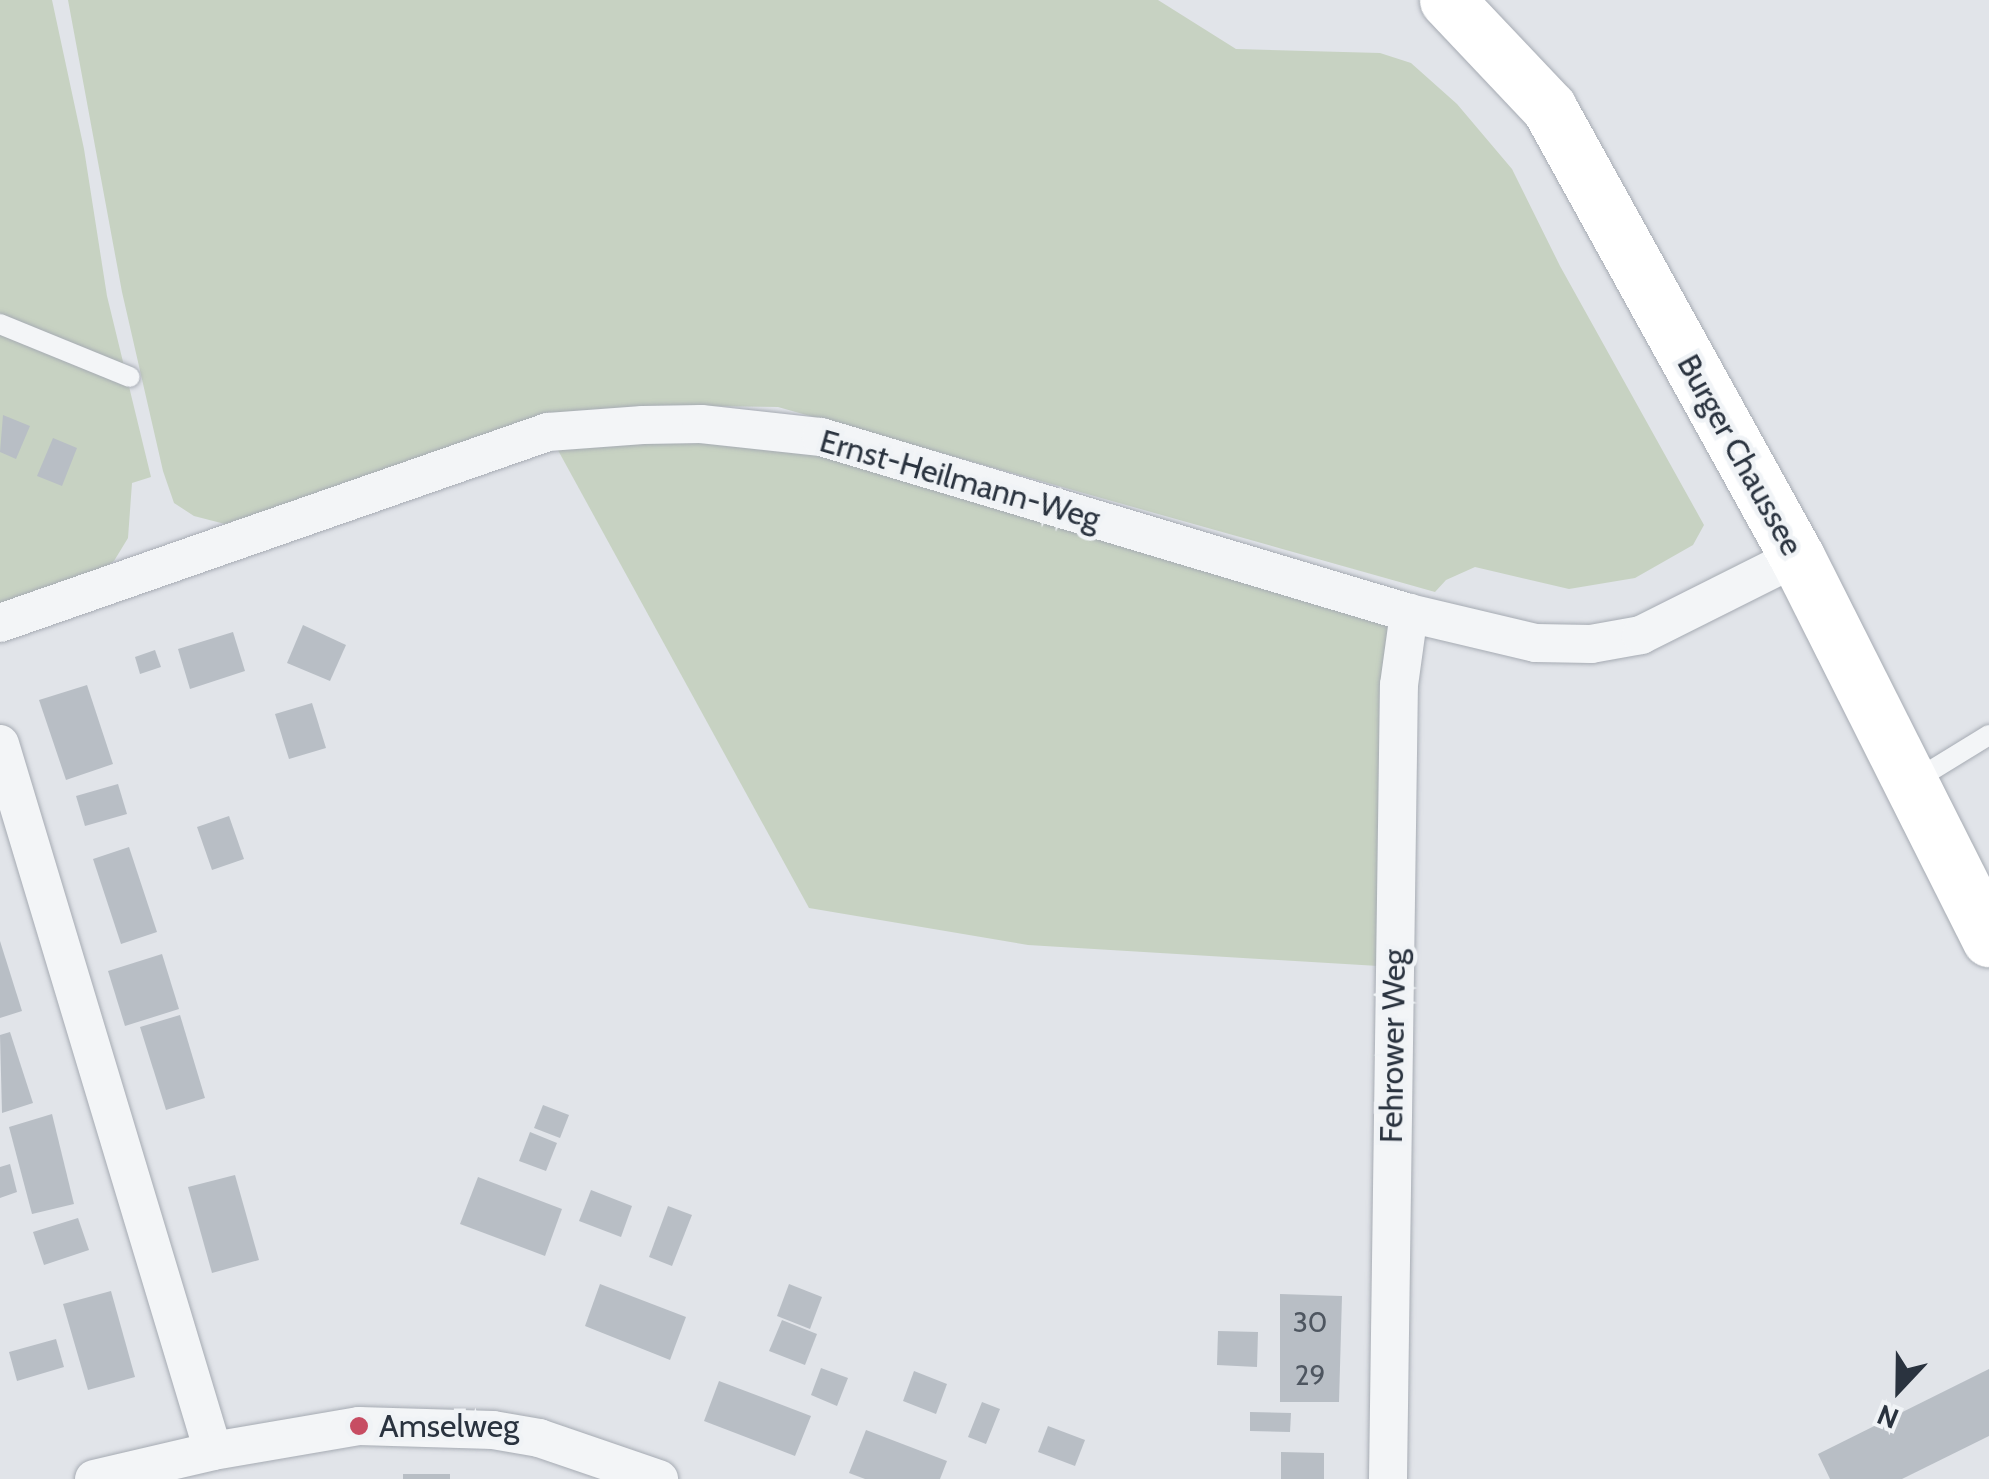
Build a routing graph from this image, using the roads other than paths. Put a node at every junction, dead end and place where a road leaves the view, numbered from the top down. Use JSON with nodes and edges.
{"nodes":[{"id":1,"x":1447,"y":0,"type":"edge"},
{"id":2,"x":0,"y":324,"type":"edge"},
{"id":3,"x":130,"y":377,"type":"dead end"},
{"id":4,"x":1797,"y":557,"type":"junction"},
{"id":5,"x":1409,"y":613,"type":"junction"},
{"id":6,"x":0,"y":623,"type":"edge"},
{"id":7,"x":1989,"y":735,"type":"edge"},
{"id":8,"x":0,"y":744,"type":"edge"},
{"id":9,"x":1910,"y":784,"type":"junction"},
{"id":10,"x":1989,"y":939,"type":"edge"},
{"id":11,"x":213,"y":1451,"type":"junction"},
{"id":12,"x":94,"y":1479,"type":"edge"},
{"id":13,"x":659,"y":1479,"type":"edge"},
{"id":14,"x":1388,"y":1479,"type":"edge"}],
"edges":[{"from":1,"to":4,"type":"main road","name":"Burger Chaussee"},
{"from":2,"to":3,"type":"lane"},
{"from":4,"to":5,"type":"street","name":"Ernst-Heilmann-Weg"},
{"from":4,"to":9,"type":"main road","name":"Burger Chaussee"},
{"from":5,"to":6,"type":"street","name":"Ernst-Heilmann-Weg"},
{"from":5,"to":14,"type":"street","name":"Fehrower Weg"},
{"from":7,"to":9,"type":"lane"},
{"from":8,"to":11,"type":"street"},
{"from":9,"to":10,"type":"main road","name":"Burger Chaussee"},
{"from":11,"to":12,"type":"street"},
{"from":11,"to":13,"type":"street"}]}
